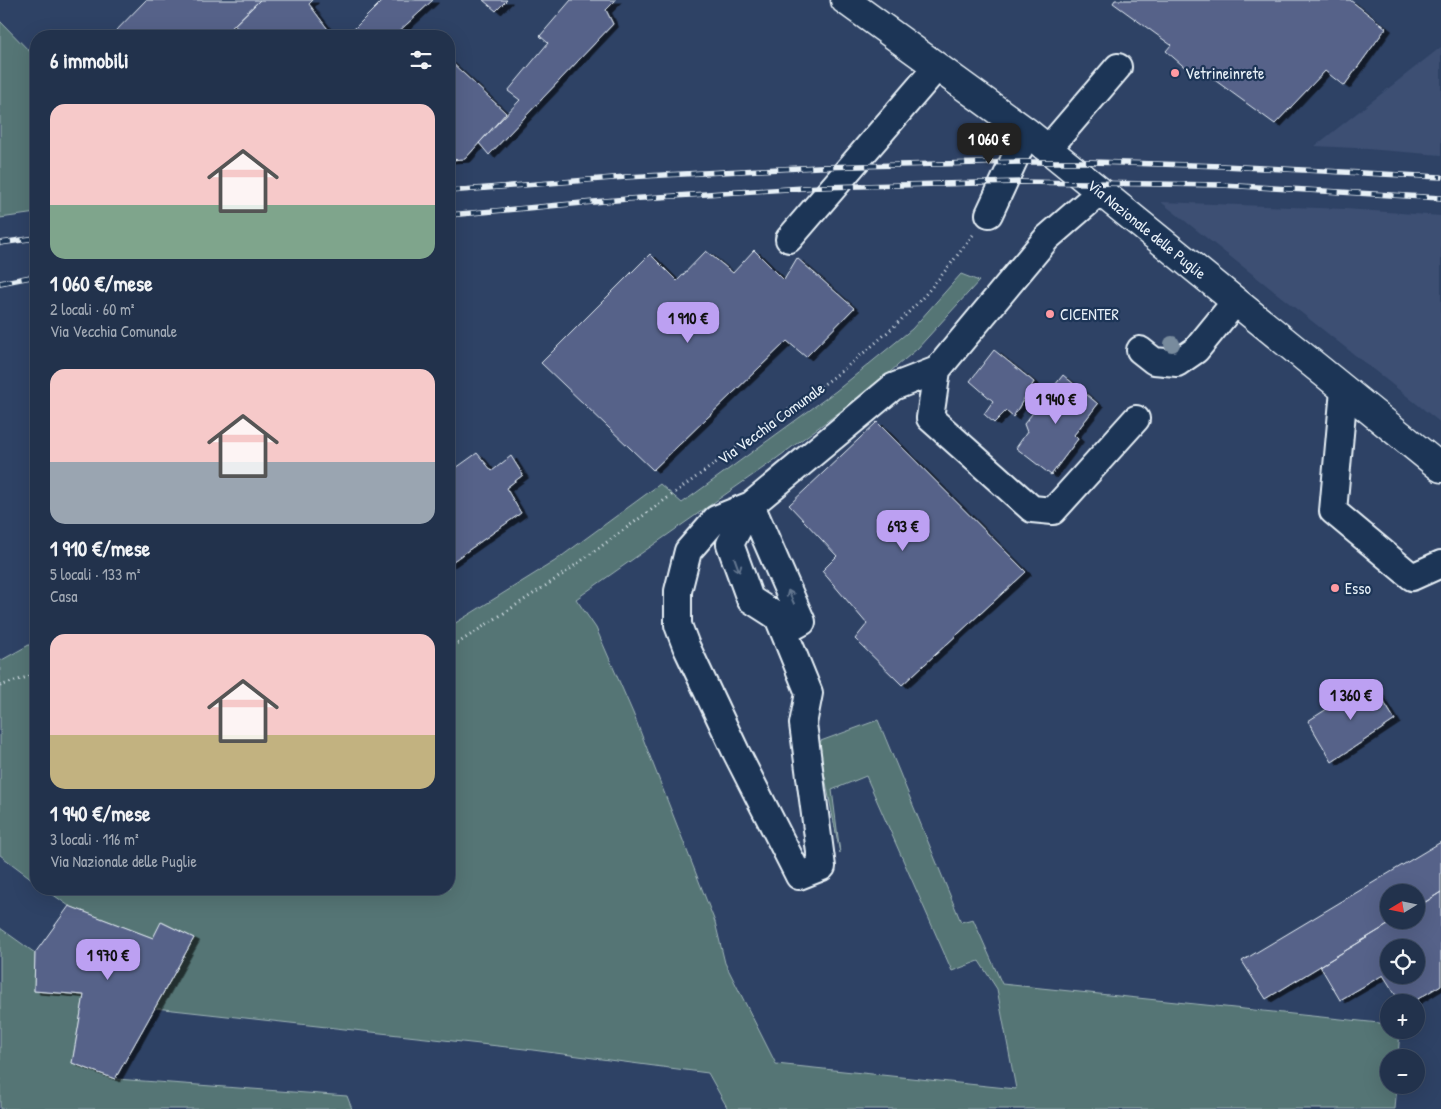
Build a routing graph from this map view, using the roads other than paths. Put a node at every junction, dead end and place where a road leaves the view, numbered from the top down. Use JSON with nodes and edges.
{"nodes":[{"id":1,"x":845,"y":0,"type":"edge"},
{"id":2,"x":936,"y":67,"type":"junction"},
{"id":3,"x":1118,"y":67,"type":"dead end"},
{"id":4,"x":1027,"y":132,"type":"junction"},
{"id":5,"x":1048,"y":149,"type":"junction"},
{"id":6,"x":1100,"y":192,"type":"junction"},
{"id":7,"x":989,"y":214,"type":"road end"},
{"id":8,"x":789,"y":239,"type":"dead end"},
{"id":9,"x":1236,"y":302,"type":"junction"},
{"id":10,"x":1140,"y":350,"type":"dead end"},
{"id":11,"x":937,"y":370,"type":"junction"},
{"id":12,"x":1344,"y":390,"type":"junction"},
{"id":13,"x":1136,"y":419,"type":"dead end"},
{"id":14,"x":1441,"y":468,"type":"edge"},
{"id":15,"x":751,"y":505,"type":"junction"},
{"id":16,"x":1441,"y":564,"type":"edge"},
{"id":17,"x":784,"y":632,"type":"junction"}],
"edges":[{"from":1,"to":2,"type":"main road","name":"Via Nazionale delle Puglie"},
{"from":2,"to":4,"type":"main road","name":"Via Nazionale delle Puglie"},
{"from":2,"to":8,"type":"street"},
{"from":3,"to":5,"type":"street"},
{"from":4,"to":5,"type":"main road","name":"Via Nazionale delle Puglie"},
{"from":4,"to":7,"type":"street"},
{"from":5,"to":6,"type":"main road","name":"Via Nazionale delle Puglie"},
{"from":6,"to":9,"type":"main road","name":"Via Nazionale delle Puglie"},
{"from":6,"to":11,"type":"street"},
{"from":9,"to":10,"type":"street"},
{"from":9,"to":12,"type":"main road","name":"Via Nazionale delle Puglie"},
{"from":11,"to":13,"type":"street"},
{"from":11,"to":15,"type":"street"},
{"from":12,"to":14,"type":"main road","name":"Via Nazionale delle Puglie"},
{"from":12,"to":16,"type":"street"},
{"from":17,"to":15,"type":"street","one_way":true},
{"from":15,"to":17,"type":"street","one_way":true},
{"from":15,"to":17,"type":"street"}]}
